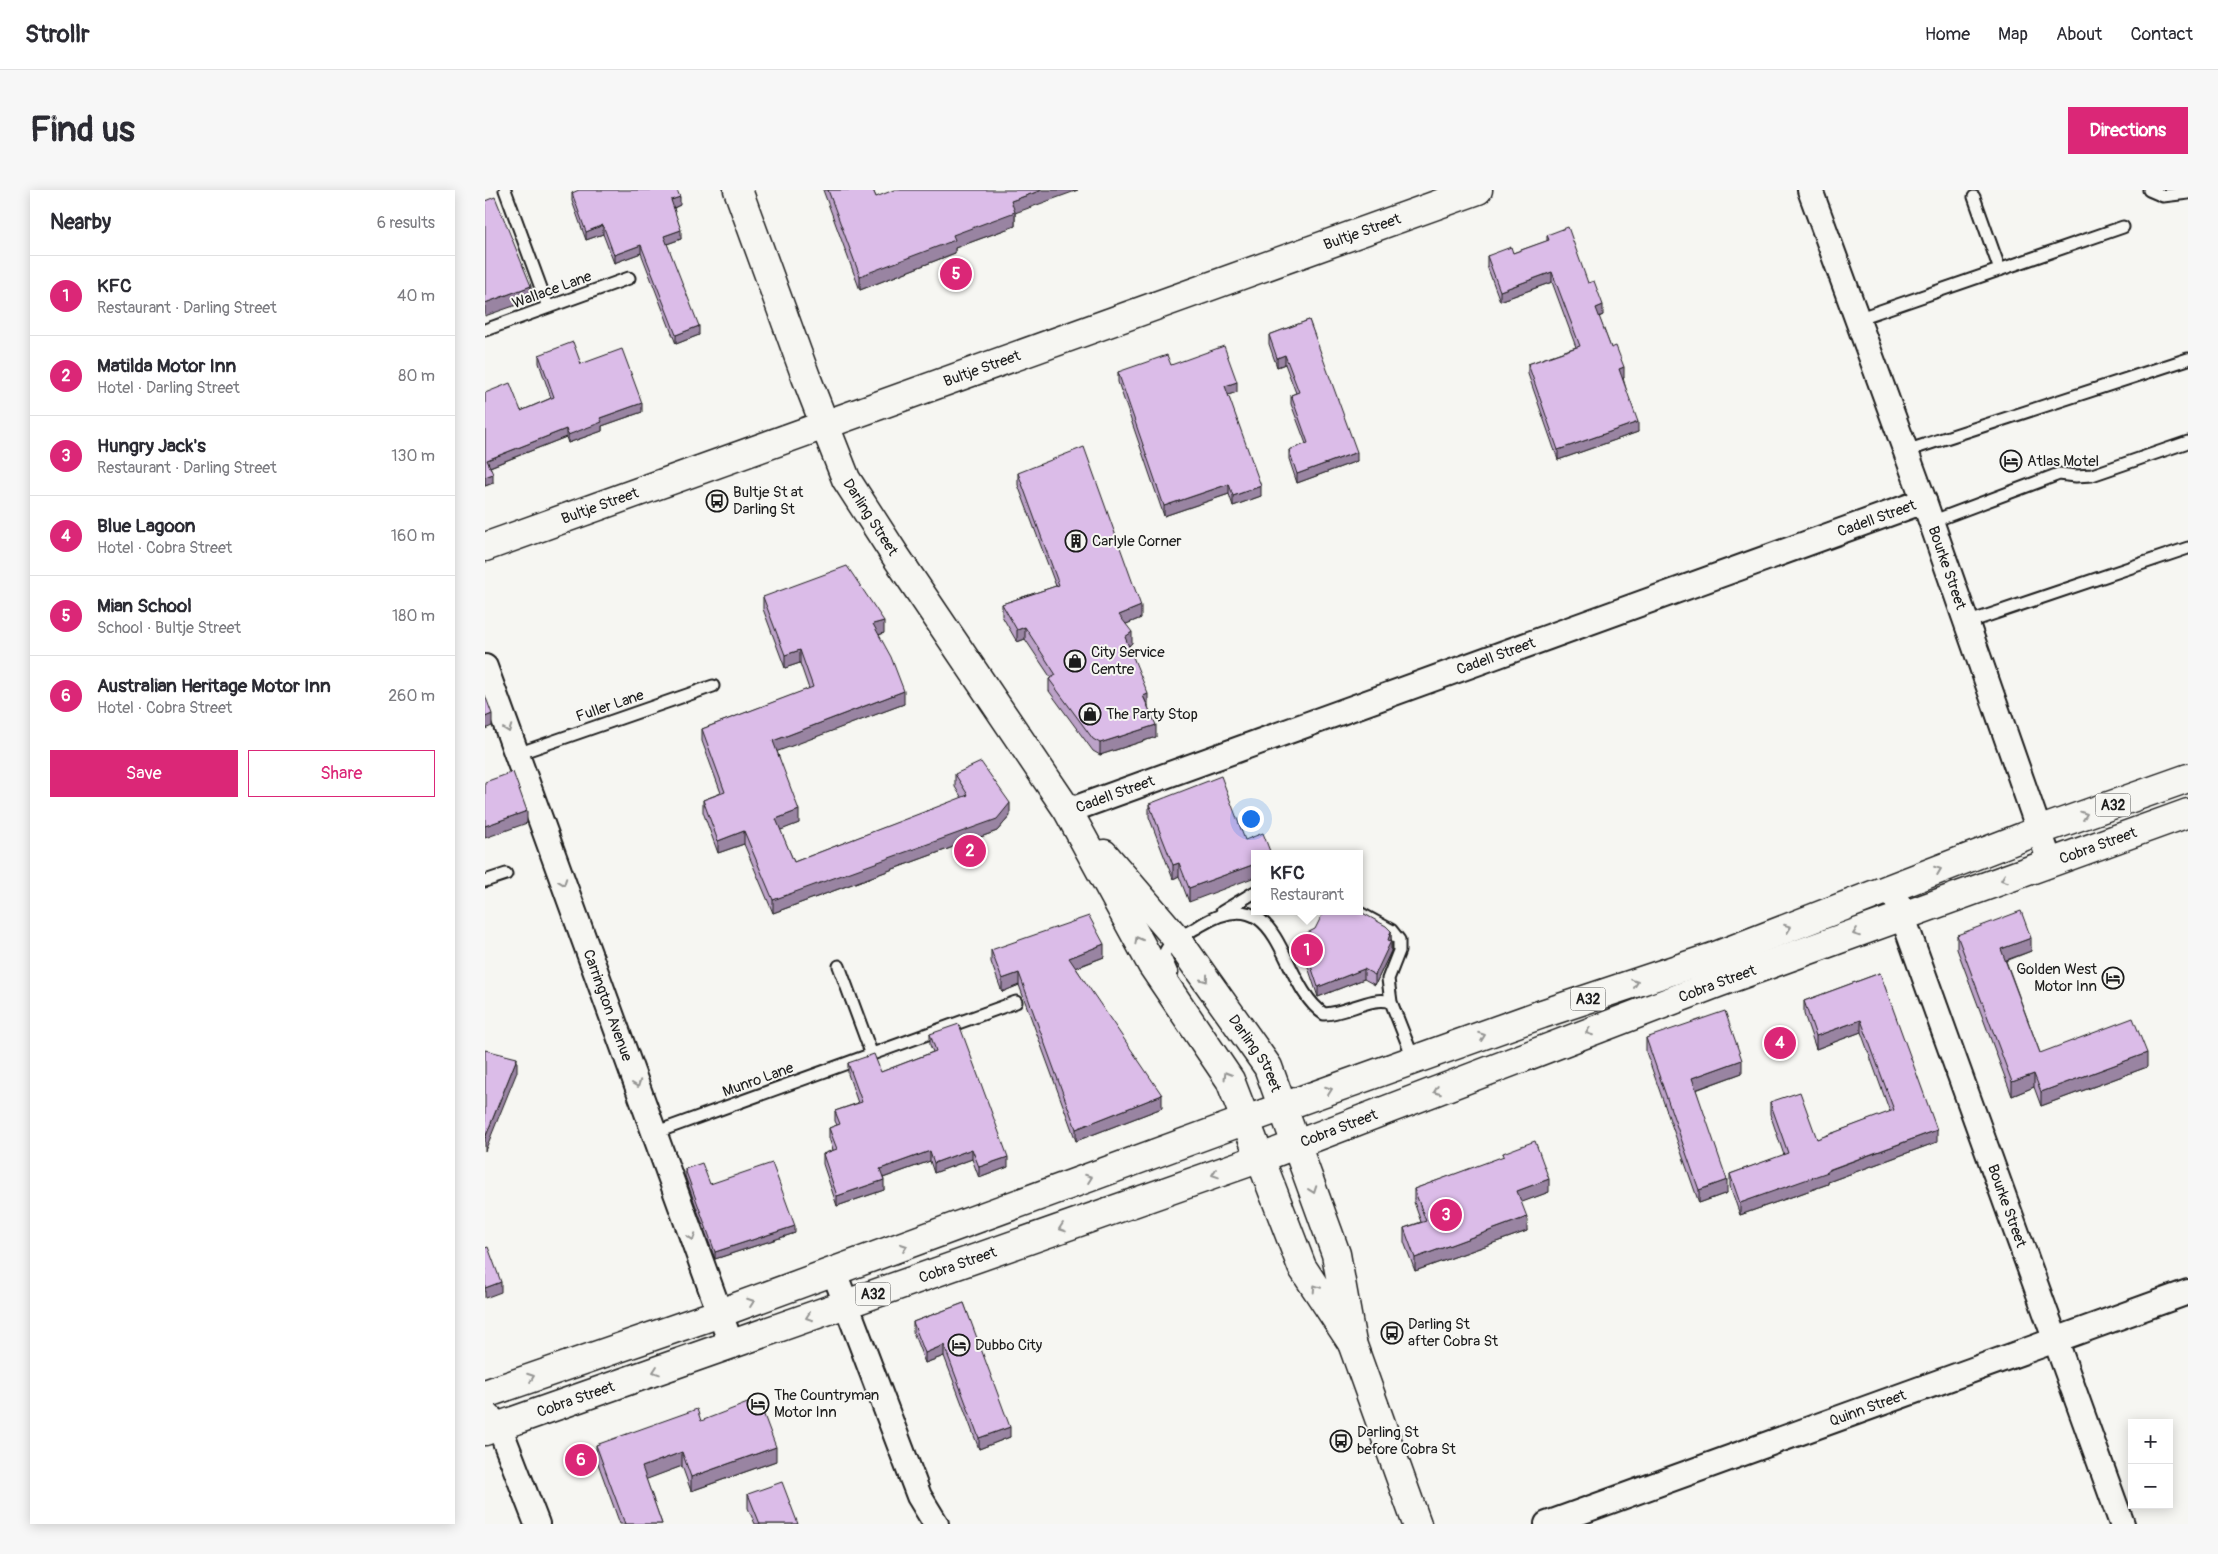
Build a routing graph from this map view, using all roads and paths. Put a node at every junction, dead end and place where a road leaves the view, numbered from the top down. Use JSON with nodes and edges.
{"nodes":[{"id":1,"x":505,"y":190,"type":"edge"},
{"id":2,"x":737,"y":190,"type":"edge"},
{"id":3,"x":1478,"y":190,"type":"edge"},
{"id":4,"x":1810,"y":190,"type":"edge"},
{"id":5,"x":2149,"y":190,"type":"edge"},
{"id":6,"x":2188,"y":193,"type":"edge"},
{"id":7,"x":1974,"y":197,"type":"dead end"},
{"id":8,"x":2123,"y":227,"type":"dead end"},
{"id":9,"x":2000,"y":270,"type":"junction"},
{"id":10,"x":629,"y":278,"type":"dead end"},
{"id":11,"x":548,"y":307,"type":"junction"},
{"id":12,"x":1857,"y":319,"type":"junction"},
{"id":13,"x":485,"y":330,"type":"edge"},
{"id":14,"x":2188,"y":359,"type":"edge"},
{"id":15,"x":825,"y":425,"type":"junction"},
{"id":16,"x":2188,"y":442,"type":"edge"},
{"id":17,"x":1906,"y":451,"type":"junction"},
{"id":18,"x":1928,"y":511,"type":"junction"},
{"id":19,"x":485,"y":547,"type":"edge"},
{"id":20,"x":2188,"y":548,"type":"edge"},
{"id":21,"x":1966,"y":623,"type":"junction"},
{"id":22,"x":485,"y":667,"type":"edge"},
{"id":23,"x":713,"y":686,"type":"dead end"},
{"id":24,"x":517,"y":754,"type":"junction"},
{"id":25,"x":2188,"y":778,"type":"edge"},
{"id":26,"x":1068,"y":811,"type":"junction"},
{"id":27,"x":2188,"y":813,"type":"edge"},
{"id":28,"x":2038,"y":831,"type":"junction"},
{"id":29,"x":2050,"y":862,"type":"junction"},
{"id":30,"x":506,"y":874,"type":"dead end"},
{"id":31,"x":485,"y":881,"type":"edge"},
{"id":32,"x":1892,"y":888,"type":"junction"},
{"id":33,"x":1251,"y":894,"type":"edge"},
{"id":34,"x":1251,"y":914,"type":"edge"},
{"id":35,"x":1254,"y":915,"type":"edge"},
{"id":36,"x":1363,"y":915,"type":"edge"},
{"id":37,"x":1902,"y":916,"type":"junction"},
{"id":38,"x":1207,"y":921,"type":"junction"},
{"id":39,"x":1177,"y":940,"type":"junction"},
{"id":40,"x":839,"y":966,"type":"dead end"},
{"id":41,"x":1178,"y":981,"type":"dead end"},
{"id":42,"x":1016,"y":1002,"type":"dead end"},
{"id":43,"x":1391,"y":1002,"type":"junction"},
{"id":44,"x":1197,"y":1010,"type":"dead end"},
{"id":45,"x":1212,"y":1052,"type":"junction"},
{"id":46,"x":872,"y":1055,"type":"junction"},
{"id":47,"x":1414,"y":1060,"type":"junction"},
{"id":48,"x":1283,"y":1107,"type":"junction"},
{"id":49,"x":1246,"y":1120,"type":"junction"},
{"id":50,"x":655,"y":1133,"type":"junction"},
{"id":51,"x":1296,"y":1144,"type":"junction"},
{"id":52,"x":1261,"y":1158,"type":"junction"},
{"id":53,"x":833,"y":1272,"type":"junction"},
{"id":54,"x":2188,"y":1292,"type":"edge"},
{"id":55,"x":846,"y":1304,"type":"junction"},
{"id":56,"x":720,"y":1314,"type":"junction"},
{"id":57,"x":2055,"y":1340,"type":"junction"},
{"id":58,"x":1351,"y":1343,"type":"junction"},
{"id":59,"x":731,"y":1344,"type":"junction"},
{"id":60,"x":485,"y":1394,"type":"edge"},
{"id":61,"x":490,"y":1423,"type":"edge"},
{"id":62,"x":537,"y":1524,"type":"edge"},
{"id":63,"x":936,"y":1524,"type":"edge"},
{"id":64,"x":1417,"y":1524,"type":"edge"},
{"id":65,"x":1547,"y":1524,"type":"edge"},
{"id":66,"x":2122,"y":1524,"type":"edge"}],
"edges":[{"from":1,"to":11,"type":"lane"},
{"from":2,"to":15,"type":"main road","name":"Darling Street"},
{"from":3,"to":15,"type":"main road","name":"Bultje Street"},
{"from":4,"to":12,"type":"street","name":"Bourke Street"},
{"from":5,"to":6,"type":"lane"},
{"from":7,"to":9,"type":"lane"},
{"from":8,"to":9,"type":"lane"},
{"from":9,"to":12,"type":"lane"},
{"from":10,"to":11,"type":"lane","name":"Wallace Lane"},
{"from":11,"to":13,"type":"lane","name":"Wallace Lane"},
{"from":12,"to":17,"type":"street","name":"Bourke Street"},
{"from":14,"to":17,"type":"lane"},
{"from":15,"to":19,"type":"main road","name":"Bultje Street"},
{"from":15,"to":26,"type":"main road","name":"Darling Street"},
{"from":16,"to":18,"type":"lane"},
{"from":17,"to":18,"type":"street","name":"Bourke Street"},
{"from":18,"to":21,"type":"street","name":"Bourke Street"},
{"from":18,"to":26,"type":"street","name":"Cadell Street"},
{"from":20,"to":21,"type":"lane"},
{"from":21,"to":28,"type":"street","name":"Bourke Street"},
{"from":22,"to":24,"type":"street","name":"Carrington Avenue","one_way":true},
{"from":23,"to":24,"type":"lane","name":"Fuller Lane"},
{"from":24,"to":50,"type":"street","name":"Carrington Avenue","one_way":true},
{"from":28,"to":25,"type":"main road","name":"Cobra Street","number":"A32","one_way":true},
{"from":26,"to":39,"type":"main road","name":"Darling Street"},
{"from":45,"to":26,"type":"main road","name":"Darling Street","one_way":true},
{"from":27,"to":29,"type":"main road","name":"Cobra Street","number":"A32"},
{"from":28,"to":29,"type":"street","name":"Bourke Street"},
{"from":32,"to":28,"type":"main road","name":"Cobra Street","number":"A32","one_way":true},
{"from":29,"to":37,"type":"main road","name":"Cobra Street","number":"A32","one_way":true},
{"from":30,"to":31,"type":"lane"},
{"from":32,"to":37,"type":"street","name":"Bourke Street"},
{"from":47,"to":32,"type":"main road","name":"Cobra Street","number":"A32","one_way":true},
{"from":33,"to":38,"type":"lane"},
{"from":34,"to":38,"type":"lane"},
{"from":35,"to":43,"type":"lane"},
{"from":36,"to":43,"type":"lane"},
{"from":37,"to":51,"type":"main road","name":"Cobra Street","number":"A32","one_way":true},
{"from":37,"to":57,"type":"street","name":"Bourke Street"},
{"from":38,"to":39,"type":"lane"},
{"from":39,"to":41,"type":"lane"},
{"from":39,"to":48,"type":"main road","name":"Darling Street","one_way":true},
{"from":40,"to":46,"type":"lane"},
{"from":42,"to":46,"type":"lane","name":"Munro Lane"},
{"from":43,"to":47,"type":"lane"},
{"from":44,"to":45,"type":"lane"},
{"from":49,"to":45,"type":"main road","name":"Darling Street","one_way":true},
{"from":46,"to":50,"type":"lane","name":"Munro Lane"},
{"from":48,"to":47,"type":"main road","name":"Cobra Street","number":"A32","one_way":true},
{"from":48,"to":49,"type":"main road","name":"Cobra Street","number":"A32"},
{"from":48,"to":51,"type":"main road","name":"Darling Street"},
{"from":49,"to":52,"type":"main road","name":"Darling Street"},
{"from":53,"to":49,"type":"main road","name":"Cobra Street","number":"A32","one_way":true},
{"from":50,"to":56,"type":"street","name":"Carrington Avenue","one_way":true},
{"from":51,"to":52,"type":"main road","name":"Cobra Street","number":"A32"},
{"from":51,"to":58,"type":"main road","name":"Darling Street","one_way":true},
{"from":52,"to":55,"type":"main road","name":"Cobra Street","number":"A32","one_way":true},
{"from":58,"to":52,"type":"main road","name":"Darling Street","one_way":true},
{"from":53,"to":55,"type":"street"},
{"from":56,"to":53,"type":"main road","name":"Cobra Street","number":"A32","one_way":true},
{"from":54,"to":57,"type":"street","name":"Quinn Street"},
{"from":55,"to":59,"type":"main road","name":"Cobra Street","number":"A32","one_way":true},
{"from":55,"to":63,"type":"street"},
{"from":56,"to":59,"type":"street","name":"Carrington Avenue"},
{"from":60,"to":56,"type":"main road","name":"Cobra Street","number":"A32","one_way":true},
{"from":57,"to":65,"type":"street","name":"Quinn Street"},
{"from":57,"to":66,"type":"street","name":"Bourke Street"},
{"from":58,"to":64,"type":"main road","name":"Darling Street"},
{"from":59,"to":61,"type":"main road","name":"Cobra Street","number":"A32","one_way":true},
{"from":61,"to":62,"type":"street"}]}
